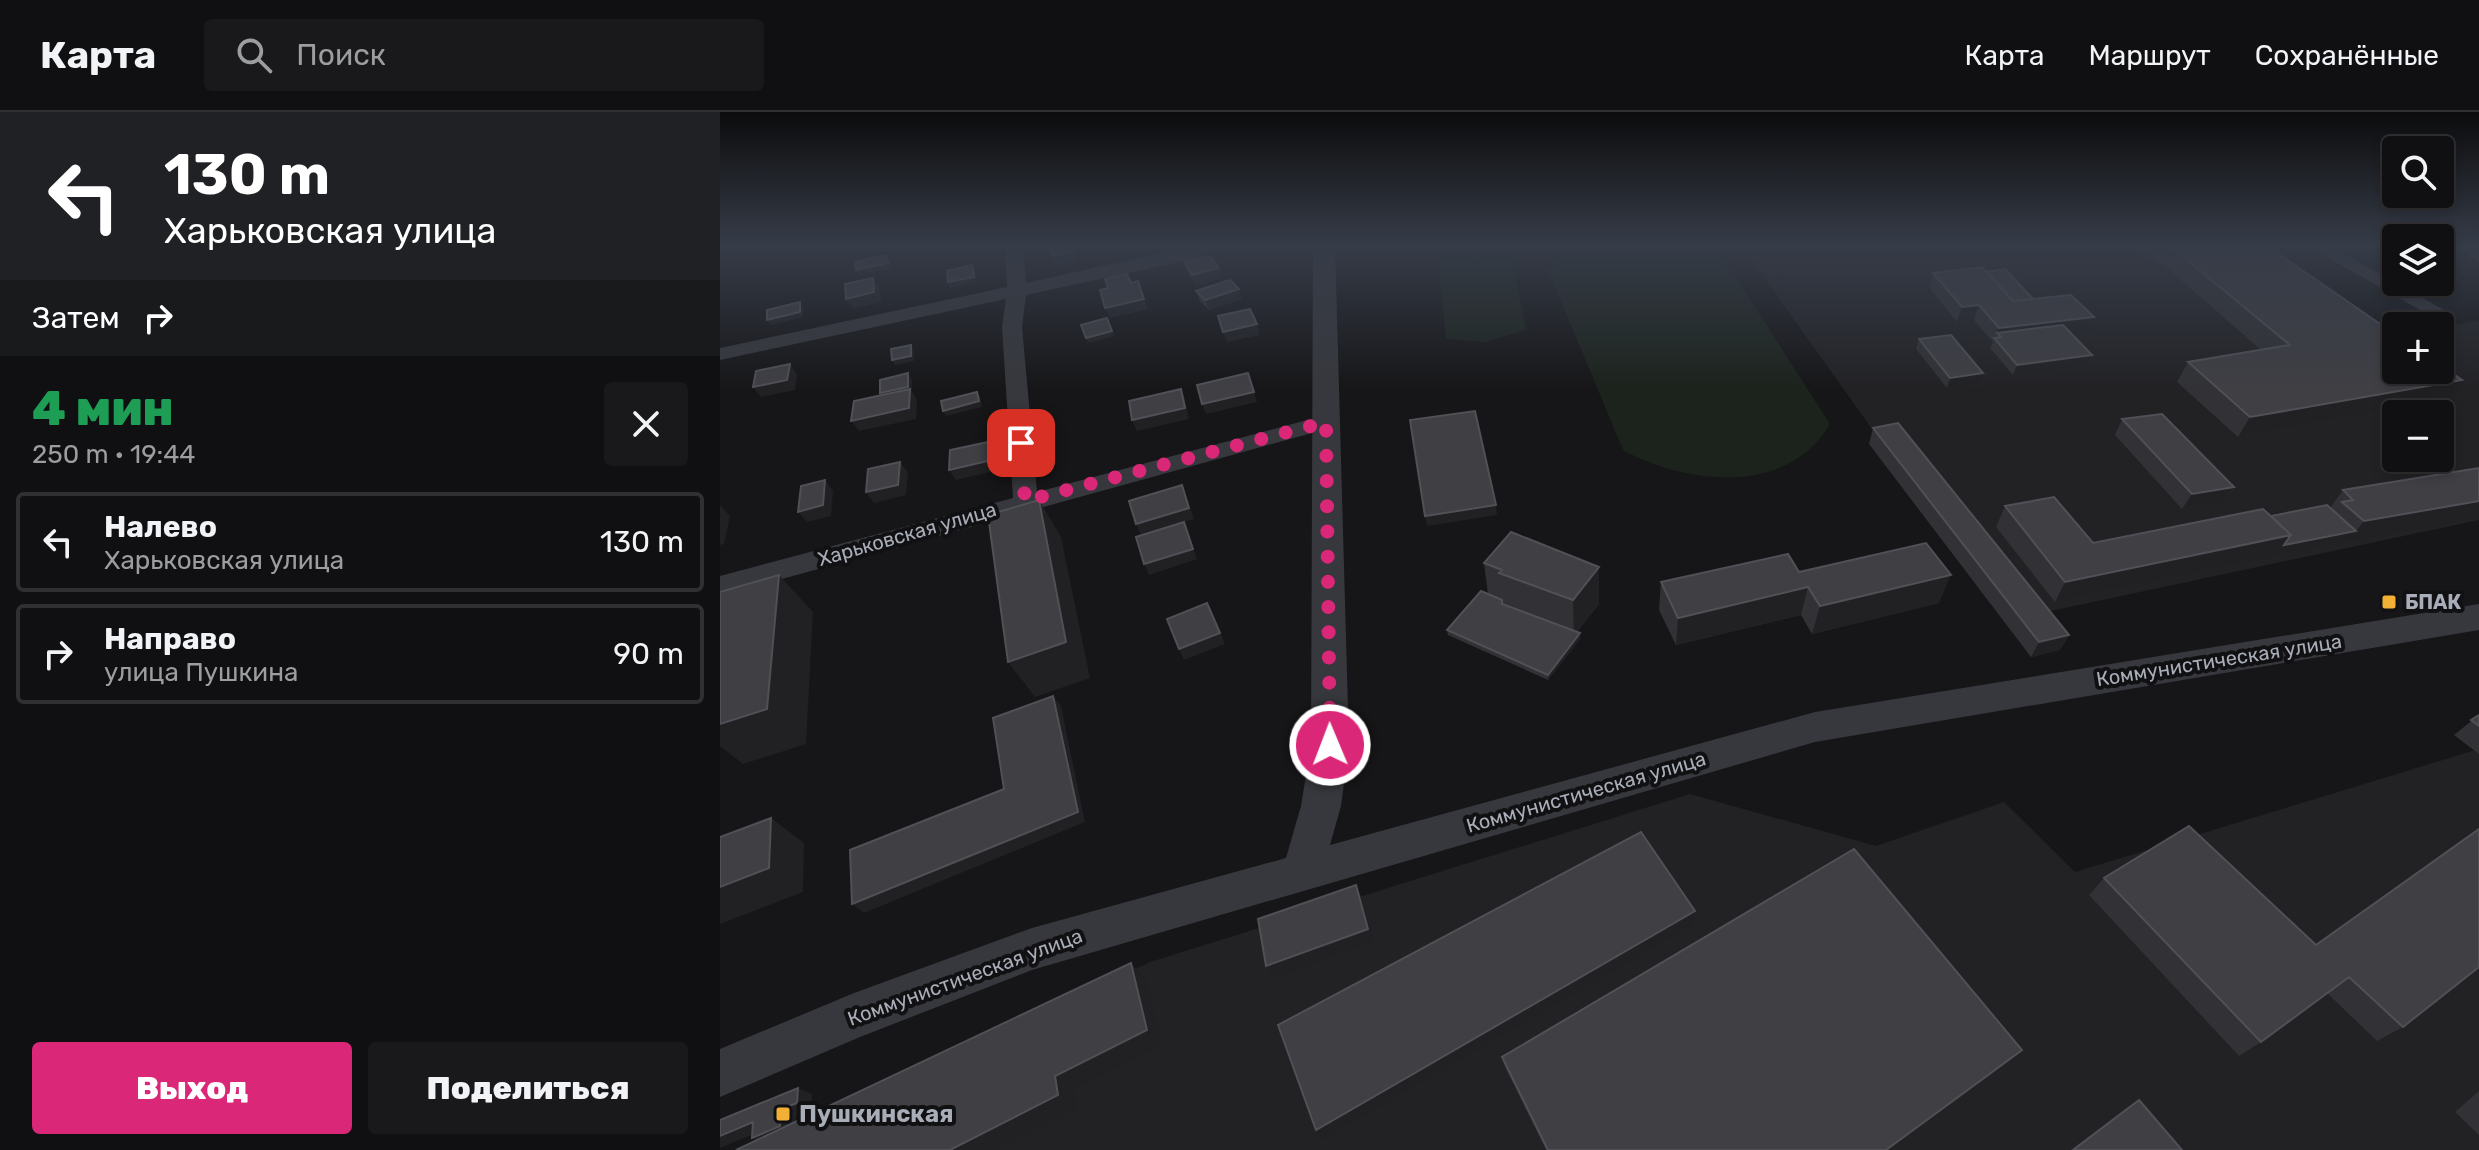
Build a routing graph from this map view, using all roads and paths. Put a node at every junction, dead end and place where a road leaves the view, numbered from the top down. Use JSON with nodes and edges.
{"nodes":[{"id":1,"x":997,"y":293,"type":"edge"},
{"id":2,"x":1016,"y":293,"type":"edge"},
{"id":3,"x":1325,"y":293,"type":"edge"},
{"id":4,"x":2404,"y":293,"type":"edge"},
{"id":5,"x":2438,"y":312,"type":"edge"},
{"id":6,"x":720,"y":354,"type":"edge"},
{"id":7,"x":1326,"y":422,"type":"junction"},
{"id":8,"x":1025,"y":501,"type":"junction"},
{"id":9,"x":720,"y":586,"type":"edge"},
{"id":10,"x":2479,"y":617,"type":"edge"},
{"id":11,"x":1302,"y":873,"type":"junction"},
{"id":12,"x":720,"y":1073,"type":"edge"}],
"edges":[{"from":1,"to":6,"type":"street"},
{"from":2,"to":8,"type":"street"},
{"from":3,"to":7,"type":"street"},
{"from":4,"to":5,"type":"street"},
{"from":7,"to":8,"type":"street","name":"Харьковская улица"},
{"from":7,"to":11,"type":"street"},
{"from":8,"to":9,"type":"street","name":"Харьковская улица"},
{"from":10,"to":11,"type":"street","name":"Коммунистическая улица"},
{"from":11,"to":12,"type":"street","name":"Коммунистическая улица"}]}
